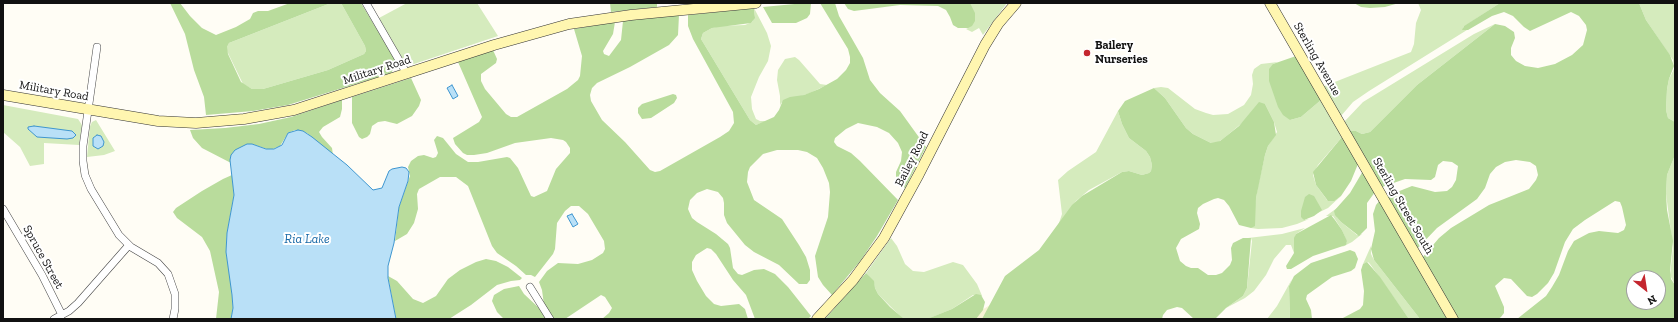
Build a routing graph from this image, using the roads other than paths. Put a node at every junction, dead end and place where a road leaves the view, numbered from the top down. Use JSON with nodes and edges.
{"nodes":[{"id":1,"x":366,"y":3,"type":"edge"},
{"id":2,"x":756,"y":3,"type":"edge"},
{"id":3,"x":1016,"y":3,"type":"edge"},
{"id":4,"x":1270,"y":3,"type":"edge"},
{"id":5,"x":98,"y":47,"type":"dead end"},
{"id":6,"x":406,"y":74,"type":"junction"},
{"id":7,"x":3,"y":95,"type":"edge"},
{"id":8,"x":1330,"y":107,"type":"joint"},
{"id":9,"x":88,"y":110,"type":"junction"},
{"id":10,"x":3,"y":209,"type":"edge"},
{"id":11,"x":129,"y":245,"type":"junction"},
{"id":12,"x":530,"y":287,"type":"dead end"},
{"id":13,"x":62,"y":315,"type":"junction"},
{"id":14,"x":54,"y":319,"type":"edge"},
{"id":15,"x":173,"y":319,"type":"edge"},
{"id":16,"x":550,"y":319,"type":"edge"},
{"id":17,"x":817,"y":319,"type":"edge"},
{"id":18,"x":1453,"y":319,"type":"edge"}],
"edges":[{"from":1,"to":6,"type":"street"},
{"from":2,"to":6,"type":"street","name":"Military Road"},
{"from":3,"to":17,"type":"street","name":"Bailey Road"},
{"from":4,"to":8,"type":"street","name":"Sterling Avenue"},
{"from":5,"to":9,"type":"street"},
{"from":6,"to":9,"type":"street","name":"Military Road"},
{"from":7,"to":9,"type":"street","name":"Military Road"},
{"from":8,"to":18,"type":"street","name":"Sterling Street South"},
{"from":9,"to":11,"type":"street"},
{"from":10,"to":13,"type":"street","name":"Spruce Street"},
{"from":11,"to":13,"type":"street"},
{"from":11,"to":15,"type":"street"},
{"from":12,"to":16,"type":"street"},
{"from":13,"to":14,"type":"street"}]}
